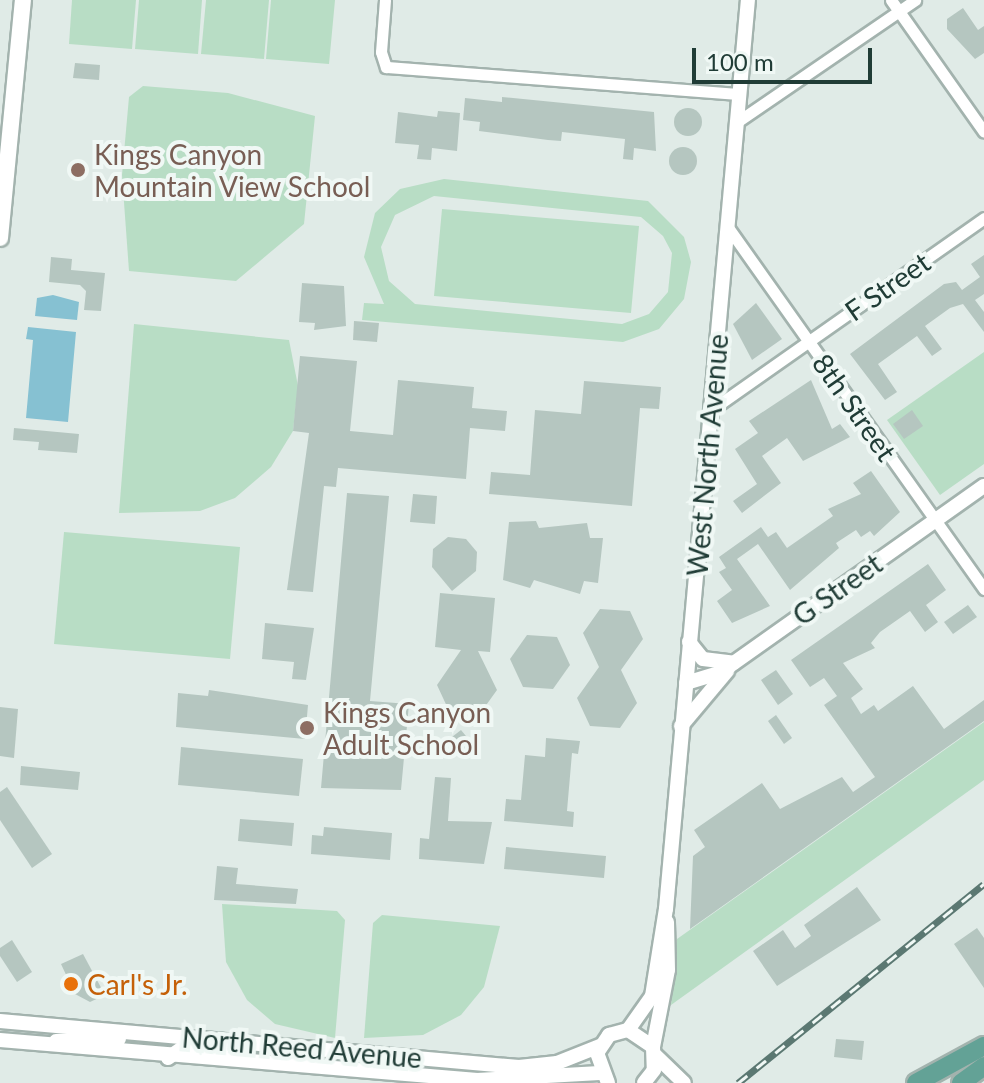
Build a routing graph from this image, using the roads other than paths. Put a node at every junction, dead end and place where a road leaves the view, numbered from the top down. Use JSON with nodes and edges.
{"nodes":[{"id":1,"x":23,"y":0,"type":"edge"},
{"id":2,"x":385,"y":0,"type":"edge"},
{"id":3,"x":748,"y":0,"type":"edge"},
{"id":4,"x":891,"y":0,"type":"edge"},
{"id":5,"x":915,"y":0,"type":"edge"},
{"id":6,"x":899,"y":12,"type":"junction"},
{"id":7,"x":739,"y":94,"type":"junction"},
{"id":8,"x":737,"y":122,"type":"junction"},
{"id":9,"x":984,"y":132,"type":"edge"},
{"id":10,"x":984,"y":218,"type":"edge"},
{"id":11,"x":727,"y":226,"type":"junction"},
{"id":12,"x":0,"y":238,"type":"edge"},
{"id":13,"x":809,"y":341,"type":"junction"},
{"id":14,"x":711,"y":410,"type":"junction"},
{"id":15,"x":984,"y":486,"type":"edge"},
{"id":16,"x":935,"y":520,"type":"junction"},
{"id":17,"x":984,"y":589,"type":"edge"},
{"id":18,"x":689,"y":642,"type":"junction"},
{"id":19,"x":734,"y":663,"type":"junction"},
{"id":20,"x":686,"y":683,"type":"junction"},
{"id":21,"x":681,"y":726,"type":"junction"},
{"id":22,"x":666,"y":909,"type":"junction"},
{"id":23,"x":0,"y":1021,"type":"edge"},
{"id":24,"x":628,"y":1030,"type":"junction"},
{"id":25,"x":130,"y":1032,"type":"junction"},
{"id":26,"x":0,"y":1040,"type":"edge"},
{"id":27,"x":253,"y":1042,"type":"junction"},
{"id":28,"x":36,"y":1044,"type":"junction"},
{"id":29,"x":600,"y":1046,"type":"junction"},
{"id":30,"x":984,"y":1046,"type":"edge"},
{"id":31,"x":654,"y":1051,"type":"junction"},
{"id":32,"x":168,"y":1058,"type":"junction"},
{"id":33,"x":480,"y":1063,"type":"junction"},
{"id":34,"x":984,"y":1066,"type":"edge"},
{"id":35,"x":381,"y":1073,"type":"junction"},
{"id":36,"x":604,"y":1078,"type":"edge"},
{"id":37,"x":644,"y":1083,"type":"edge"},
{"id":38,"x":684,"y":1083,"type":"edge"},
{"id":39,"x":916,"y":1083,"type":"edge"},
{"id":40,"x":961,"y":1083,"type":"edge"}],
"edges":[{"from":1,"to":12,"type":"main road"},
{"from":2,"to":7,"type":"street"},
{"from":3,"to":7,"type":"street","name":"West North Avenue"},
{"from":4,"to":6,"type":"street"},
{"from":5,"to":6,"type":"street"},
{"from":6,"to":8,"type":"street"},
{"from":6,"to":9,"type":"street"},
{"from":7,"to":8,"type":"street","name":"West North Avenue"},
{"from":8,"to":11,"type":"street","name":"West North Avenue"},
{"from":10,"to":13,"type":"street","name":"F Street"},
{"from":11,"to":13,"type":"street","name":"8th Street"},
{"from":11,"to":14,"type":"street","name":"West North Avenue"},
{"from":13,"to":14,"type":"street","name":"F Street"},
{"from":13,"to":16,"type":"street","name":"8th Street"},
{"from":14,"to":18,"type":"street","name":"West North Avenue"},
{"from":15,"to":16,"type":"street","name":"G Street"},
{"from":16,"to":17,"type":"street","name":"8th Street"},
{"from":16,"to":19,"type":"street","name":"G Street"},
{"from":18,"to":19,"type":"street"},
{"from":18,"to":20,"type":"street","name":"West North Avenue"},
{"from":19,"to":20,"type":"street","name":"G Street"},
{"from":19,"to":21,"type":"street"},
{"from":20,"to":21,"type":"street","name":"West North Avenue"},
{"from":21,"to":22,"type":"street","name":"West North Avenue"},
{"from":22,"to":24,"type":"street","name":"West North Avenue"},
{"from":22,"to":31,"type":"street","name":"West North Avenue"},
{"from":23,"to":25,"type":"street","name":"North Reed Avenue"},
{"from":24,"to":29,"type":"street","name":"North Reed Avenue"},
{"from":24,"to":31,"type":"street"},
{"from":25,"to":27,"type":"street","name":"North Reed Avenue"},
{"from":25,"to":28,"type":"street"},
{"from":26,"to":28,"type":"street","name":"North Reed Avenue"},
{"from":27,"to":32,"type":"street"},
{"from":27,"to":33,"type":"street","name":"North Reed Avenue"},
{"from":28,"to":32,"type":"street","name":"North Reed Avenue"},
{"from":29,"to":33,"type":"street","name":"North Reed Avenue"},
{"from":29,"to":36,"type":"street"},
{"from":30,"to":39,"type":"main road"},
{"from":31,"to":37,"type":"street","name":"West North Avenue"},
{"from":31,"to":38,"type":"street"},
{"from":32,"to":35,"type":"street","name":"North Reed Avenue"},
{"from":33,"to":35,"type":"street"},
{"from":34,"to":40,"type":"main road"},
{"from":35,"to":36,"type":"street","name":"North Reed Avenue"}]}
